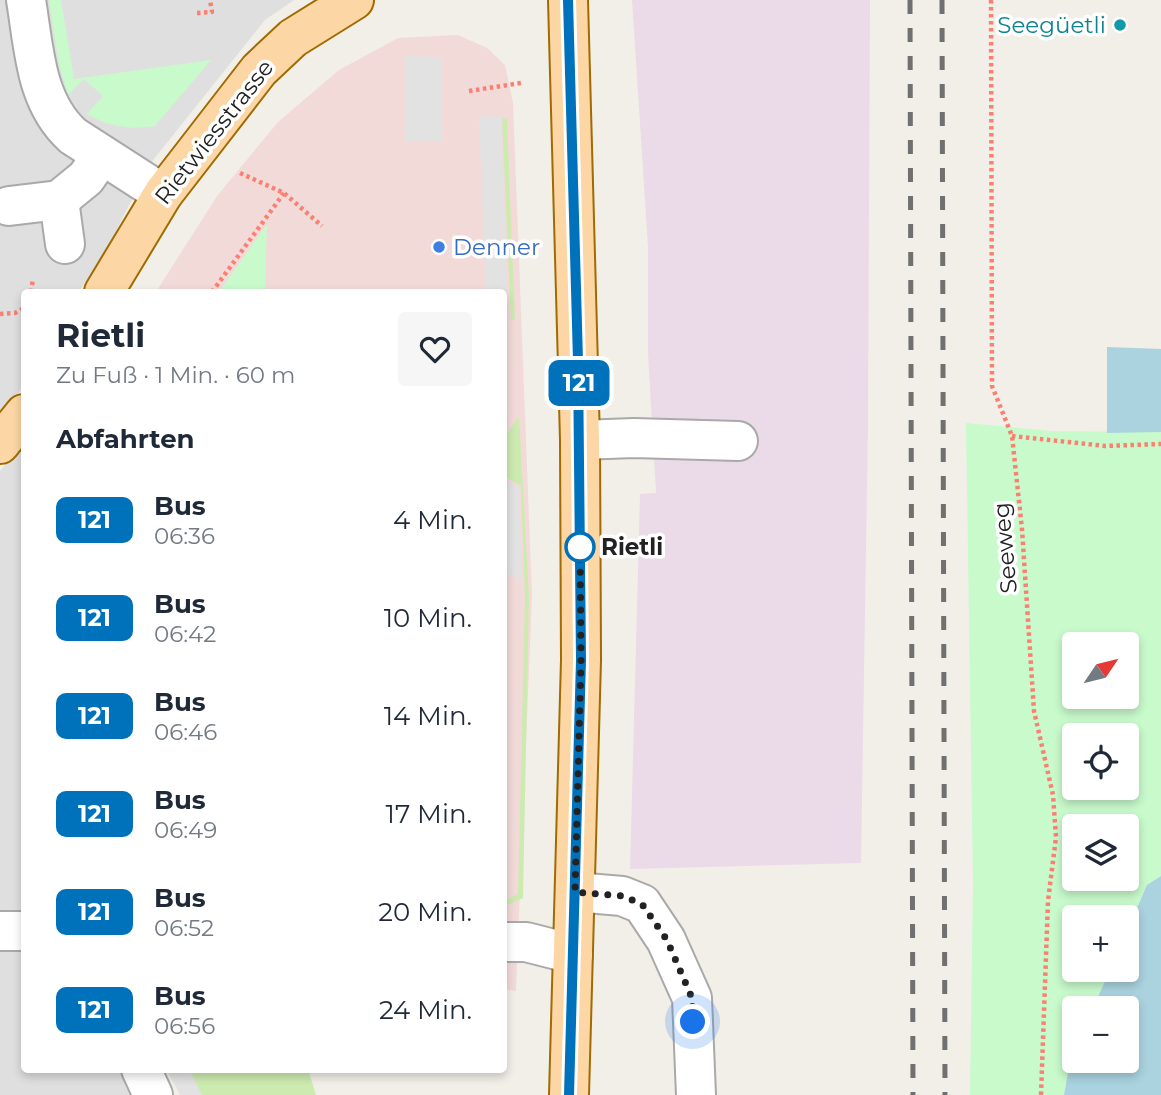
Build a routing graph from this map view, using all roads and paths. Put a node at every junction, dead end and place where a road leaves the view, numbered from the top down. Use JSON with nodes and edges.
{"nodes":[{"id":1,"x":26,"y":0,"type":"edge"},
{"id":2,"x":210,"y":0,"type":"edge"},
{"id":3,"x":354,"y":0,"type":"edge"},
{"id":4,"x":568,"y":0,"type":"edge"},
{"id":5,"x":991,"y":0,"type":"edge"},
{"id":6,"x":197,"y":13,"type":"dead end"},
{"id":7,"x":522,"y":82,"type":"dead end"},
{"id":8,"x":469,"y":91,"type":"dead end"},
{"id":9,"x":102,"y":155,"type":"junction"},
{"id":10,"x":236,"y":171,"type":"dead end"},
{"id":11,"x":284,"y":193,"type":"junction"},
{"id":12,"x":163,"y":194,"type":"junction"},
{"id":13,"x":59,"y":200,"type":"junction"},
{"id":14,"x":9,"y":206,"type":"dead end"},
{"id":15,"x":322,"y":226,"type":"dead end"},
{"id":16,"x":65,"y":244,"type":"dead end"},
{"id":17,"x":106,"y":289,"type":"edge"},
{"id":18,"x":214,"y":289,"type":"edge"},
{"id":19,"x":21,"y":310,"type":"edge"},
{"id":20,"x":0,"y":314,"type":"edge"},
{"id":21,"x":21,"y":418,"type":"edge"},
{"id":22,"x":1012,"y":436,"type":"junction"},
{"id":23,"x":580,"y":440,"type":"junction"},
{"id":24,"x":738,"y":441,"type":"dead end"},
{"id":25,"x":0,"y":444,"type":"edge"},
{"id":26,"x":1161,"y":444,"type":"edge"},
{"id":27,"x":575,"y":892,"type":"junction"},
{"id":28,"x":0,"y":931,"type":"edge"},
{"id":29,"x":21,"y":931,"type":"edge"},
{"id":30,"x":507,"y":942,"type":"edge"},
{"id":31,"x":573,"y":954,"type":"junction"},
{"id":32,"x":143,"y":1073,"type":"edge"},
{"id":33,"x":153,"y":1095,"type":"edge"},
{"id":34,"x":569,"y":1095,"type":"edge"},
{"id":35,"x":696,"y":1095,"type":"edge"},
{"id":36,"x":1041,"y":1095,"type":"edge"}],
"edges":[{"from":1,"to":9,"type":"street"},
{"from":2,"to":6,"type":"path"},
{"from":3,"to":12,"type":"main road","name":"Rietwiesstrasse"},
{"from":4,"to":23,"type":"main road"},
{"from":5,"to":22,"type":"path","name":"Seeweg"},
{"from":7,"to":8,"type":"path"},
{"from":9,"to":12,"type":"street"},
{"from":9,"to":13,"type":"street"},
{"from":10,"to":11,"type":"path"},
{"from":11,"to":15,"type":"path"},
{"from":11,"to":18,"type":"path"},
{"from":12,"to":17,"type":"main road","name":"Rietwiesstrasse"},
{"from":13,"to":14,"type":"street"},
{"from":13,"to":16,"type":"street"},
{"from":19,"to":20,"type":"path"},
{"from":21,"to":25,"type":"main road"},
{"from":22,"to":26,"type":"path"},
{"from":22,"to":36,"type":"path","name":"Seeweg"},
{"from":23,"to":24,"type":"street"},
{"from":23,"to":27,"type":"main road"},
{"from":27,"to":31,"type":"main road"},
{"from":27,"to":35,"type":"street"},
{"from":28,"to":29,"type":"street"},
{"from":30,"to":31,"type":"street"},
{"from":31,"to":34,"type":"main road"},
{"from":32,"to":33,"type":"street"}]}
